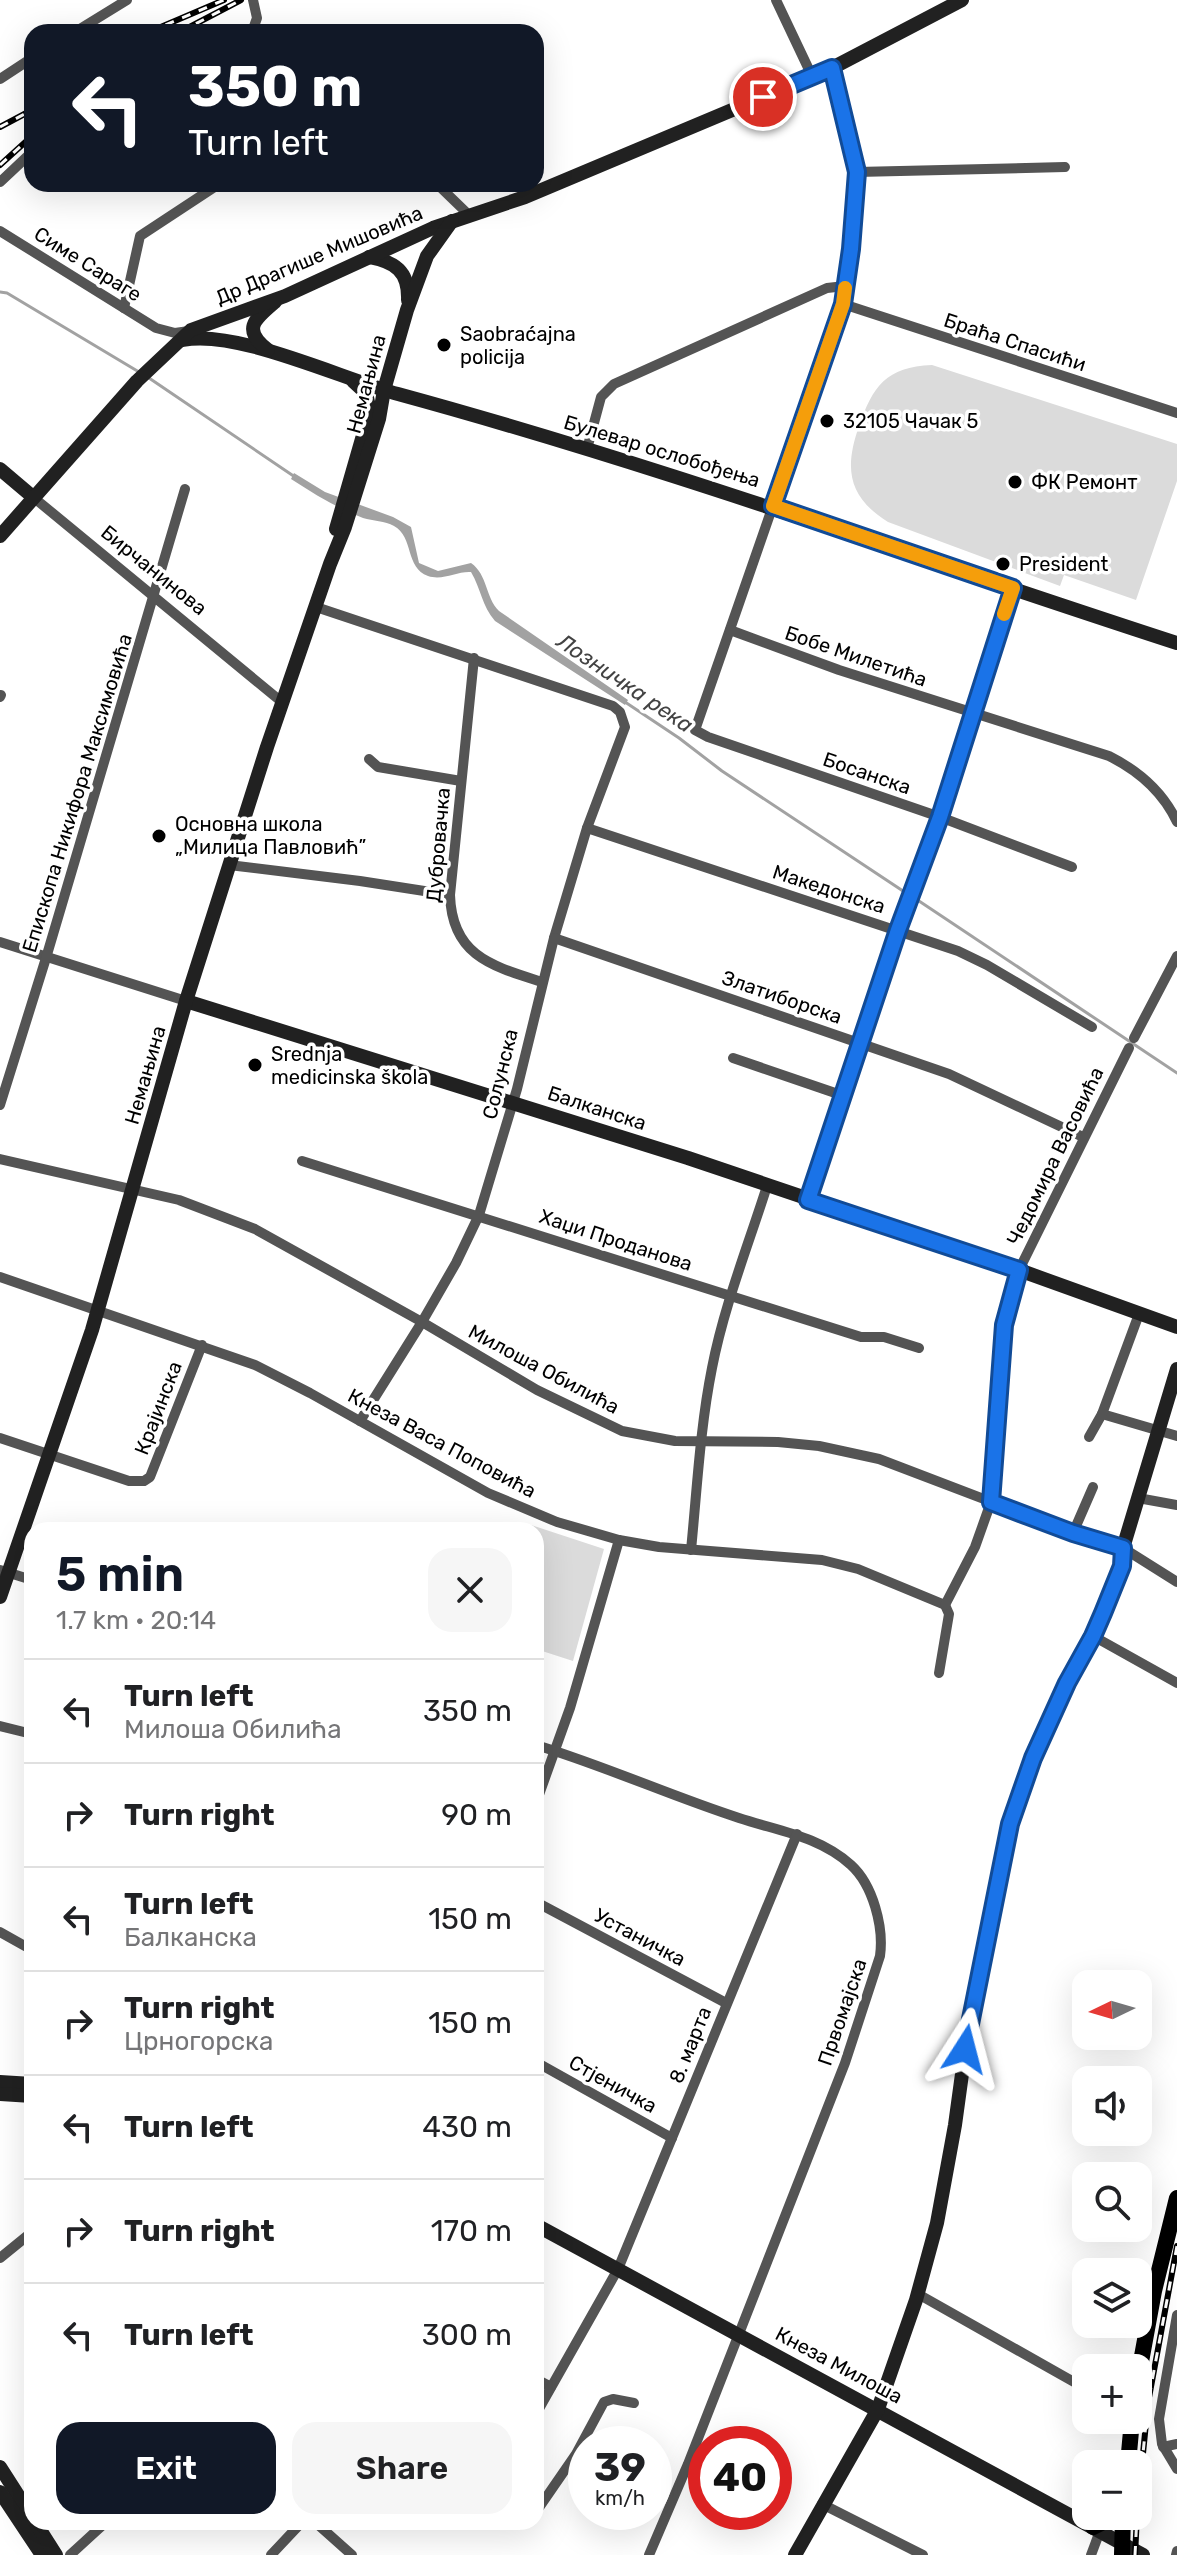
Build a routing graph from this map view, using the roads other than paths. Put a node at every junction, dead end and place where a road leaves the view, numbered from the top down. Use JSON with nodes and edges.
{"nodes":[{"id":1,"x":127,"y":0,"type":"edge"},
{"id":2,"x":253,"y":0,"type":"edge"},
{"id":3,"x":776,"y":0,"type":"edge"},
{"id":4,"x":962,"y":0,"type":"edge"},
{"id":5,"x":88,"y":24,"type":"edge"},
{"id":6,"x":255,"y":24,"type":"edge"},
{"id":7,"x":24,"y":63,"type":"edge"},
{"id":8,"x":832,"y":68,"type":"junction"},
{"id":9,"x":812,"y":76,"type":"junction"},
{"id":10,"x":0,"y":79,"type":"edge"},
{"id":11,"x":24,"y":160,"type":"edge"},
{"id":12,"x":1065,"y":167,"type":"dead end"},
{"id":13,"x":857,"y":172,"type":"junction"},
{"id":14,"x":0,"y":182,"type":"edge"},
{"id":15,"x":544,"y":189,"type":"edge"},
{"id":16,"x":207,"y":192,"type":"edge"},
{"id":17,"x":445,"y":192,"type":"edge"},
{"id":18,"x":537,"y":192,"type":"edge"},
{"id":19,"x":470,"y":216,"type":"junction"},
{"id":20,"x":452,"y":221,"type":"junction"},
{"id":21,"x":0,"y":231,"type":"edge"},
{"id":22,"x":369,"y":256,"type":"junction"},
{"id":23,"x":845,"y":286,"type":"junction"},
{"id":24,"x":282,"y":297,"type":"junction"},
{"id":25,"x":843,"y":304,"type":"junction"},
{"id":26,"x":124,"y":308,"type":"junction"},
{"id":27,"x":407,"y":310,"type":"junction"},
{"id":28,"x":156,"y":328,"type":"junction"},
{"id":29,"x":191,"y":330,"type":"junction"},
{"id":30,"x":172,"y":346,"type":"junction"},
{"id":31,"x":271,"y":353,"type":"junction"},
{"id":32,"x":394,"y":357,"type":"junction"},
{"id":33,"x":355,"y":380,"type":"junction"},
{"id":34,"x":384,"y":390,"type":"junction"},
{"id":35,"x":419,"y":399,"type":"junction"},
{"id":36,"x":1177,"y":413,"type":"edge"},
{"id":37,"x":379,"y":419,"type":"junction"},
{"id":38,"x":587,"y":449,"type":"junction"},
{"id":39,"x":0,"y":469,"type":"edge"},
{"id":40,"x":185,"y":489,"type":"dead end"},
{"id":41,"x":33,"y":497,"type":"junction"},
{"id":42,"x":773,"y":506,"type":"junction"},
{"id":43,"x":0,"y":536,"type":"edge"},
{"id":44,"x":330,"y":564,"type":"junction"},
{"id":45,"x":1013,"y":588,"type":"junction"},
{"id":46,"x":155,"y":596,"type":"junction"},
{"id":47,"x":316,"y":607,"type":"junction"},
{"id":48,"x":730,"y":630,"type":"junction"},
{"id":49,"x":1177,"y":643,"type":"edge"},
{"id":50,"x":474,"y":658,"type":"junction"},
{"id":51,"x":283,"y":703,"type":"junction"},
{"id":52,"x":972,"y":713,"type":"junction"},
{"id":53,"x":369,"y":759,"type":"dead end"},
{"id":54,"x":461,"y":781,"type":"junction"},
{"id":55,"x":940,"y":817,"type":"junction"},
{"id":56,"x":1177,"y":822,"type":"edge"},
{"id":57,"x":587,"y":828,"type":"junction"},
{"id":58,"x":229,"y":865,"type":"junction"},
{"id":59,"x":1072,"y":867,"type":"dead end"},
{"id":60,"x":450,"y":895,"type":"junction"},
{"id":61,"x":898,"y":930,"type":"junction"},
{"id":62,"x":554,"y":938,"type":"junction"},
{"id":63,"x":0,"y":942,"type":"edge"},
{"id":64,"x":1177,"y":956,"type":"edge"},
{"id":65,"x":46,"y":958,"type":"junction"},
{"id":66,"x":542,"y":982,"type":"junction"},
{"id":67,"x":186,"y":1001,"type":"junction"},
{"id":68,"x":1092,"y":1027,"type":"dead end"},
{"id":69,"x":861,"y":1044,"type":"junction"},
{"id":70,"x":733,"y":1058,"type":"dead end"},
{"id":71,"x":1,"y":1059,"type":"edge"},
{"id":72,"x":13,"y":1066,"type":"junction"},
{"id":73,"x":844,"y":1096,"type":"junction"},
{"id":74,"x":513,"y":1102,"type":"junction"},
{"id":75,"x":0,"y":1105,"type":"edge"},
{"id":76,"x":1083,"y":1137,"type":"junction"},
{"id":77,"x":0,"y":1159,"type":"edge"},
{"id":78,"x":302,"y":1161,"type":"dead end"},
{"id":79,"x":767,"y":1186,"type":"junction"},
{"id":80,"x":133,"y":1190,"type":"junction"},
{"id":81,"x":808,"y":1200,"type":"junction"},
{"id":82,"x":479,"y":1215,"type":"junction"},
{"id":83,"x":1019,"y":1270,"type":"junction"},
{"id":84,"x":0,"y":1277,"type":"edge"},
{"id":85,"x":731,"y":1296,"type":"junction"},
{"id":86,"x":98,"y":1313,"type":"junction"},
{"id":87,"x":1139,"y":1314,"type":"junction"},
{"id":88,"x":422,"y":1322,"type":"junction"},
{"id":89,"x":1177,"y":1327,"type":"edge"},
{"id":90,"x":202,"y":1345,"type":"junction"},
{"id":91,"x":919,"y":1348,"type":"dead end"},
{"id":92,"x":1177,"y":1369,"type":"edge"},
{"id":93,"x":1102,"y":1414,"type":"junction"},
{"id":94,"x":360,"y":1421,"type":"junction"},
{"id":95,"x":1157,"y":1431,"type":"junction"},
{"id":96,"x":1177,"y":1436,"type":"edge"},
{"id":97,"x":1089,"y":1437,"type":"dead end"},
{"id":98,"x":0,"y":1438,"type":"edge"},
{"id":99,"x":701,"y":1442,"type":"junction"},
{"id":100,"x":50,"y":1456,"type":"junction"},
{"id":101,"x":1093,"y":1487,"type":"dead end"},
{"id":102,"x":1138,"y":1498,"type":"junction"},
{"id":103,"x":991,"y":1502,"type":"junction"},
{"id":104,"x":1177,"y":1505,"type":"edge"},
{"id":105,"x":1073,"y":1533,"type":"junction"},
{"id":106,"x":619,"y":1540,"type":"junction"},
{"id":107,"x":1123,"y":1548,"type":"junction"},
{"id":108,"x":691,"y":1550,"type":"junction"},
{"id":109,"x":4,"y":1571,"type":"edge"},
{"id":110,"x":24,"y":1577,"type":"edge"},
{"id":111,"x":1177,"y":1582,"type":"edge"},
{"id":112,"x":0,"y":1597,"type":"edge"},
{"id":113,"x":945,"y":1605,"type":"junction"},
{"id":114,"x":1093,"y":1636,"type":"junction"},
{"id":115,"x":939,"y":1673,"type":"dead end"},
{"id":116,"x":1177,"y":1683,"type":"edge"},
{"id":117,"x":0,"y":1726,"type":"edge"},
{"id":118,"x":24,"y":1732,"type":"edge"},
{"id":119,"x":544,"y":1747,"type":"edge"},
{"id":120,"x":556,"y":1751,"type":"junction"},
{"id":121,"x":544,"y":1782,"type":"edge"},
{"id":122,"x":797,"y":1834,"type":"junction"},
{"id":123,"x":544,"y":1906,"type":"edge"},
{"id":124,"x":0,"y":1932,"type":"edge"},
{"id":125,"x":24,"y":1946,"type":"edge"},
{"id":126,"x":726,"y":2003,"type":"junction"},
{"id":127,"x":544,"y":2066,"type":"edge"},
{"id":128,"x":0,"y":2082,"type":"edge"},
{"id":129,"x":24,"y":2084,"type":"edge"},
{"id":130,"x":0,"y":2094,"type":"edge"},
{"id":131,"x":24,"y":2096,"type":"edge"},
{"id":132,"x":672,"y":2138,"type":"junction"},
{"id":133,"x":1177,"y":2198,"type":"edge"},
{"id":134,"x":544,"y":2229,"type":"edge"},
{"id":135,"x":24,"y":2238,"type":"edge"},
{"id":136,"x":0,"y":2258,"type":"edge"},
{"id":137,"x":618,"y":2269,"type":"junction"},
{"id":138,"x":918,"y":2294,"type":"junction"},
{"id":139,"x":1177,"y":2315,"type":"edge"},
{"id":140,"x":738,"y":2333,"type":"junction"},
{"id":141,"x":1142,"y":2354,"type":"edge"},
{"id":142,"x":1072,"y":2381,"type":"edge"},
{"id":143,"x":544,"y":2383,"type":"edge"},
{"id":144,"x":551,"y":2387,"type":"junction"},
{"id":145,"x":544,"y":2400,"type":"edge"},
{"id":146,"x":634,"y":2403,"type":"dead end"},
{"id":147,"x":878,"y":2409,"type":"junction"},
{"id":148,"x":1177,"y":2444,"type":"edge"},
{"id":149,"x":1163,"y":2447,"type":"junction"},
{"id":150,"x":0,"y":2467,"type":"edge"},
{"id":151,"x":1177,"y":2469,"type":"edge"},
{"id":152,"x":0,"y":2492,"type":"edge"},
{"id":153,"x":544,"y":2500,"type":"edge"},
{"id":154,"x":24,"y":2504,"type":"edge"},
{"id":155,"x":822,"y":2504,"type":"junction"},
{"id":156,"x":1072,"y":2516,"type":"edge"},
{"id":157,"x":24,"y":2528,"type":"edge"},
{"id":158,"x":25,"y":2530,"type":"edge"},
{"id":159,"x":40,"y":2530,"type":"edge"},
{"id":160,"x":97,"y":2530,"type":"edge"},
{"id":161,"x":294,"y":2530,"type":"edge"},
{"id":162,"x":324,"y":2530,"type":"edge"},
{"id":163,"x":1096,"y":2530,"type":"edge"},
{"id":164,"x":1097,"y":2530,"type":"edge"},
{"id":165,"x":1122,"y":2549,"type":"edge"},
{"id":166,"x":42,"y":2555,"type":"edge"},
{"id":167,"x":56,"y":2555,"type":"edge"},
{"id":168,"x":70,"y":2555,"type":"edge"},
{"id":169,"x":271,"y":2555,"type":"edge"},
{"id":170,"x":352,"y":2555,"type":"edge"},
{"id":171,"x":649,"y":2555,"type":"edge"},
{"id":172,"x":795,"y":2555,"type":"edge"},
{"id":173,"x":923,"y":2555,"type":"edge"},
{"id":174,"x":1091,"y":2555,"type":"edge"},
{"id":175,"x":1143,"y":2555,"type":"edge"}],
"edges":[{"from":1,"to":5,"type":"street"},
{"from":2,"to":6,"type":"street"},
{"from":3,"to":9,"type":"street"},
{"from":4,"to":8,"type":"street","name":"Др Драгише Мишовића"},
{"from":7,"to":10,"type":"street"},
{"from":8,"to":9,"type":"street","name":"Др Драгише Мишовића"},
{"from":8,"to":13,"type":"street"},
{"from":9,"to":15,"type":"street","name":"Др Драгише Мишовића"},
{"from":11,"to":14,"type":"street"},
{"from":12,"to":13,"type":"street"},
{"from":13,"to":23,"type":"street"},
{"from":16,"to":26,"type":"street"},
{"from":17,"to":19,"type":"street"},
{"from":18,"to":19,"type":"street","name":"Др Драгише Мишовића"},
{"from":19,"to":20,"type":"street","name":"Др Драгише Мишовића"},
{"from":20,"to":22,"type":"street","name":"Др Драгише Мишовића"},
{"from":20,"to":27,"type":"street","name":"Немањина"},
{"from":21,"to":26,"type":"street","name":"Симе Сараге"},
{"from":22,"to":24,"type":"street","name":"Др Драгише Мишовића"},
{"from":22,"to":27,"type":"street"},
{"from":23,"to":25,"type":"street"},
{"from":23,"to":38,"type":"street"},
{"from":24,"to":29,"type":"street","name":"Др Драгише Мишовића"},
{"from":24,"to":31,"type":"street"},
{"from":25,"to":36,"type":"street","name":"Браћа Спасићи"},
{"from":25,"to":42,"type":"street"},
{"from":26,"to":28,"type":"street","name":"Симе Сараге"},
{"from":27,"to":32,"type":"street","name":"Немањина"},
{"from":28,"to":29,"type":"street","name":"Симе Сараге"},
{"from":28,"to":30,"type":"street","name":"Симе Сараге"},
{"from":29,"to":30,"type":"street","name":"Др Драгише Мишовића"},
{"from":30,"to":31,"type":"street","name":"Булевар ослобођења"},
{"from":30,"to":41,"type":"street","name":"Др Драгише Мишовића"},
{"from":31,"to":33,"type":"street","name":"Булевар ослобођења"},
{"from":32,"to":33,"type":"street"},
{"from":32,"to":34,"type":"street","name":"Немањина"},
{"from":32,"to":35,"type":"street"},
{"from":33,"to":34,"type":"street","name":"Булевар ослобођења"},
{"from":33,"to":44,"type":"street","name":"Немањина"},
{"from":34,"to":35,"type":"street","name":"Булевар ослобођења"},
{"from":34,"to":37,"type":"street","name":"Немањина"},
{"from":35,"to":37,"type":"street"},
{"from":35,"to":38,"type":"street","name":"Булевар ослобођења"},
{"from":37,"to":44,"type":"street","name":"Немањина"},
{"from":38,"to":42,"type":"street","name":"Булевар ослобођења"},
{"from":39,"to":41,"type":"street","name":"Бирчанинова"},
{"from":40,"to":46,"type":"street","name":"Епископа Никифора Максимовића"},
{"from":41,"to":43,"type":"street","name":"Др Драгише Мишовића"},
{"from":41,"to":46,"type":"street","name":"Бирчанинова"},
{"from":42,"to":45,"type":"street","name":"Булевар ослобођења"},
{"from":42,"to":48,"type":"street"},
{"from":44,"to":47,"type":"street","name":"Немањина"},
{"from":45,"to":49,"type":"street","name":"Булевар ослобођења"},
{"from":45,"to":52,"type":"street"},
{"from":46,"to":51,"type":"street","name":"Бирчанинова"},
{"from":46,"to":65,"type":"street","name":"Епископа Никифора Максимовића"},
{"from":47,"to":50,"type":"street"},
{"from":47,"to":51,"type":"street","name":"Немањина"},
{"from":48,"to":52,"type":"street","name":"Бобе Милетића"},
{"from":48,"to":55,"type":"street","name":"Босанска"},
{"from":50,"to":54,"type":"street","name":"Дубровачка"},
{"from":50,"to":57,"type":"street","name":"Солунска"},
{"from":51,"to":58,"type":"street","name":"Немањина"},
{"from":52,"to":55,"type":"street"},
{"from":52,"to":56,"type":"street"},
{"from":53,"to":54,"type":"street"},
{"from":54,"to":60,"type":"street","name":"Дубровачка"},
{"from":55,"to":59,"type":"street","name":"Босанска"},
{"from":55,"to":61,"type":"street"},
{"from":57,"to":61,"type":"street","name":"Македонска"},
{"from":57,"to":62,"type":"street","name":"Солунска"},
{"from":58,"to":60,"type":"street"},
{"from":58,"to":67,"type":"street","name":"Немањина"},
{"from":60,"to":66,"type":"street","name":"Дубровачка"},
{"from":61,"to":68,"type":"street","name":"Македонска"},
{"from":61,"to":69,"type":"street"},
{"from":62,"to":66,"type":"street","name":"Солунска"},
{"from":62,"to":69,"type":"street","name":"Златиборска"},
{"from":63,"to":65,"type":"street","name":"Балканска"},
{"from":64,"to":76,"type":"street","name":"Чедомира Васовића"},
{"from":65,"to":67,"type":"street","name":"Балканска"},
{"from":65,"to":72,"type":"street","name":"Епископа Никифора Максимовића"},
{"from":66,"to":74,"type":"street","name":"Солунска"},
{"from":67,"to":74,"type":"street","name":"Балканска"},
{"from":67,"to":80,"type":"street","name":"Немањина"},
{"from":69,"to":73,"type":"street"},
{"from":69,"to":76,"type":"street","name":"Златиборска"},
{"from":70,"to":73,"type":"street"},
{"from":71,"to":72,"type":"street"},
{"from":72,"to":75,"type":"street","name":"Епископа Никифора Максимовића"},
{"from":73,"to":81,"type":"street"},
{"from":74,"to":79,"type":"street","name":"Балканска"},
{"from":74,"to":82,"type":"street","name":"Солунска"},
{"from":76,"to":83,"type":"street","name":"Чедомира Васовића"},
{"from":77,"to":80,"type":"street","name":"Милоша Обилића"},
{"from":78,"to":82,"type":"street","name":"Хаџи Проданова"},
{"from":79,"to":81,"type":"street","name":"Балканска"},
{"from":79,"to":85,"type":"street"},
{"from":80,"to":86,"type":"street","name":"Немањина"},
{"from":80,"to":88,"type":"street","name":"Милоша Обилића"},
{"from":81,"to":83,"type":"street","name":"Балканска"},
{"from":82,"to":85,"type":"street","name":"Хаџи Проданова"},
{"from":82,"to":88,"type":"street","name":"Солунска"},
{"from":83,"to":87,"type":"street","name":"Балканска"},
{"from":83,"to":103,"type":"street","name":"Чедомира Васовића"},
{"from":84,"to":86,"type":"street","name":"Кнеза Васа Поповића"},
{"from":85,"to":91,"type":"street","name":"Хаџи Проданова"},
{"from":85,"to":99,"type":"street"},
{"from":86,"to":90,"type":"street","name":"Кнеза Васа Поповића"},
{"from":86,"to":100,"type":"street","name":"Немањина"},
{"from":87,"to":89,"type":"street","name":"Балканска"},
{"from":87,"to":93,"type":"street"},
{"from":88,"to":94,"type":"street","name":"Солунска"},
{"from":88,"to":99,"type":"street","name":"Милоша Обилића"},
{"from":90,"to":94,"type":"street","name":"Кнеза Васа Поповића"},
{"from":90,"to":100,"type":"street","name":"Крајинска"},
{"from":92,"to":95,"type":"street"},
{"from":93,"to":95,"type":"street"},
{"from":93,"to":97,"type":"street"},
{"from":94,"to":106,"type":"street","name":"Кнеза Васа Поповића"},
{"from":95,"to":96,"type":"street"},
{"from":95,"to":102,"type":"street"},
{"from":98,"to":100,"type":"street"},
{"from":99,"to":103,"type":"street","name":"Милоша Обилића"},
{"from":99,"to":108,"type":"street"},
{"from":100,"to":109,"type":"street","name":"Немањина"},
{"from":101,"to":105,"type":"street"},
{"from":102,"to":104,"type":"street"},
{"from":102,"to":107,"type":"street"},
{"from":103,"to":105,"type":"street","name":"Милоша Обилића"},
{"from":103,"to":113,"type":"street","name":"Чедомира Васовића"},
{"from":105,"to":107,"type":"street","name":"Милоша Обилића"},
{"from":106,"to":108,"type":"street","name":"Кнеза Васа Поповића"},
{"from":106,"to":120,"type":"street"},
{"from":107,"to":111,"type":"street","name":"Милоша Обилића"},
{"from":107,"to":114,"type":"street"},
{"from":108,"to":113,"type":"street","name":"Кнеза Васа Поповића"},
{"from":109,"to":110,"type":"street"},
{"from":109,"to":112,"type":"street","name":"Немањина"},
{"from":113,"to":115,"type":"street"},
{"from":114,"to":116,"type":"street"},
{"from":114,"to":138,"type":"street"},
{"from":117,"to":118,"type":"street"},
{"from":119,"to":120,"type":"street","name":"Првомајска"},
{"from":120,"to":121,"type":"street"},
{"from":120,"to":122,"type":"street","name":"Првомајска"},
{"from":122,"to":126,"type":"street","name":"8. марта"},
{"from":122,"to":140,"type":"street","name":"Првомајска"},
{"from":123,"to":126,"type":"street","name":"Устаничка"},
{"from":124,"to":125,"type":"street"},
{"from":126,"to":132,"type":"street","name":"8. марта"},
{"from":127,"to":132,"type":"street","name":"Стјеничка"},
{"from":128,"to":129,"type":"street"},
{"from":130,"to":131,"type":"street"},
{"from":132,"to":137,"type":"street","name":"8. марта"},
{"from":133,"to":141,"type":"main road"},
{"from":134,"to":137,"type":"street","name":"Кнеза Милоша"},
{"from":135,"to":136,"type":"street"},
{"from":137,"to":140,"type":"street","name":"Кнеза Милоша"},
{"from":137,"to":144,"type":"street","name":"8. марта"},
{"from":138,"to":142,"type":"street"},
{"from":138,"to":147,"type":"street"},
{"from":139,"to":149,"type":"street"},
{"from":140,"to":147,"type":"street","name":"Кнеза Милоша"},
{"from":140,"to":171,"type":"street","name":"Првомајска"},
{"from":143,"to":144,"type":"street"},
{"from":144,"to":145,"type":"street","name":"8. марта"},
{"from":146,"to":153,"type":"street"},
{"from":147,"to":155,"type":"street"},
{"from":147,"to":156,"type":"street","name":"Кнеза Милоша"},
{"from":148,"to":149,"type":"street"},
{"from":149,"to":151,"type":"street"},
{"from":150,"to":154,"type":"street"},
{"from":152,"to":157,"type":"street"},
{"from":155,"to":172,"type":"street"},
{"from":155,"to":173,"type":"street"},
{"from":158,"to":166,"type":"street"},
{"from":159,"to":167,"type":"street"},
{"from":160,"to":168,"type":"street"},
{"from":161,"to":169,"type":"street"},
{"from":162,"to":170,"type":"street"},
{"from":163,"to":174,"type":"street"},
{"from":164,"to":165,"type":"street","name":"Кнеза Милоша"},
{"from":165,"to":175,"type":"street","name":"Кнеза Милоша"}]}
